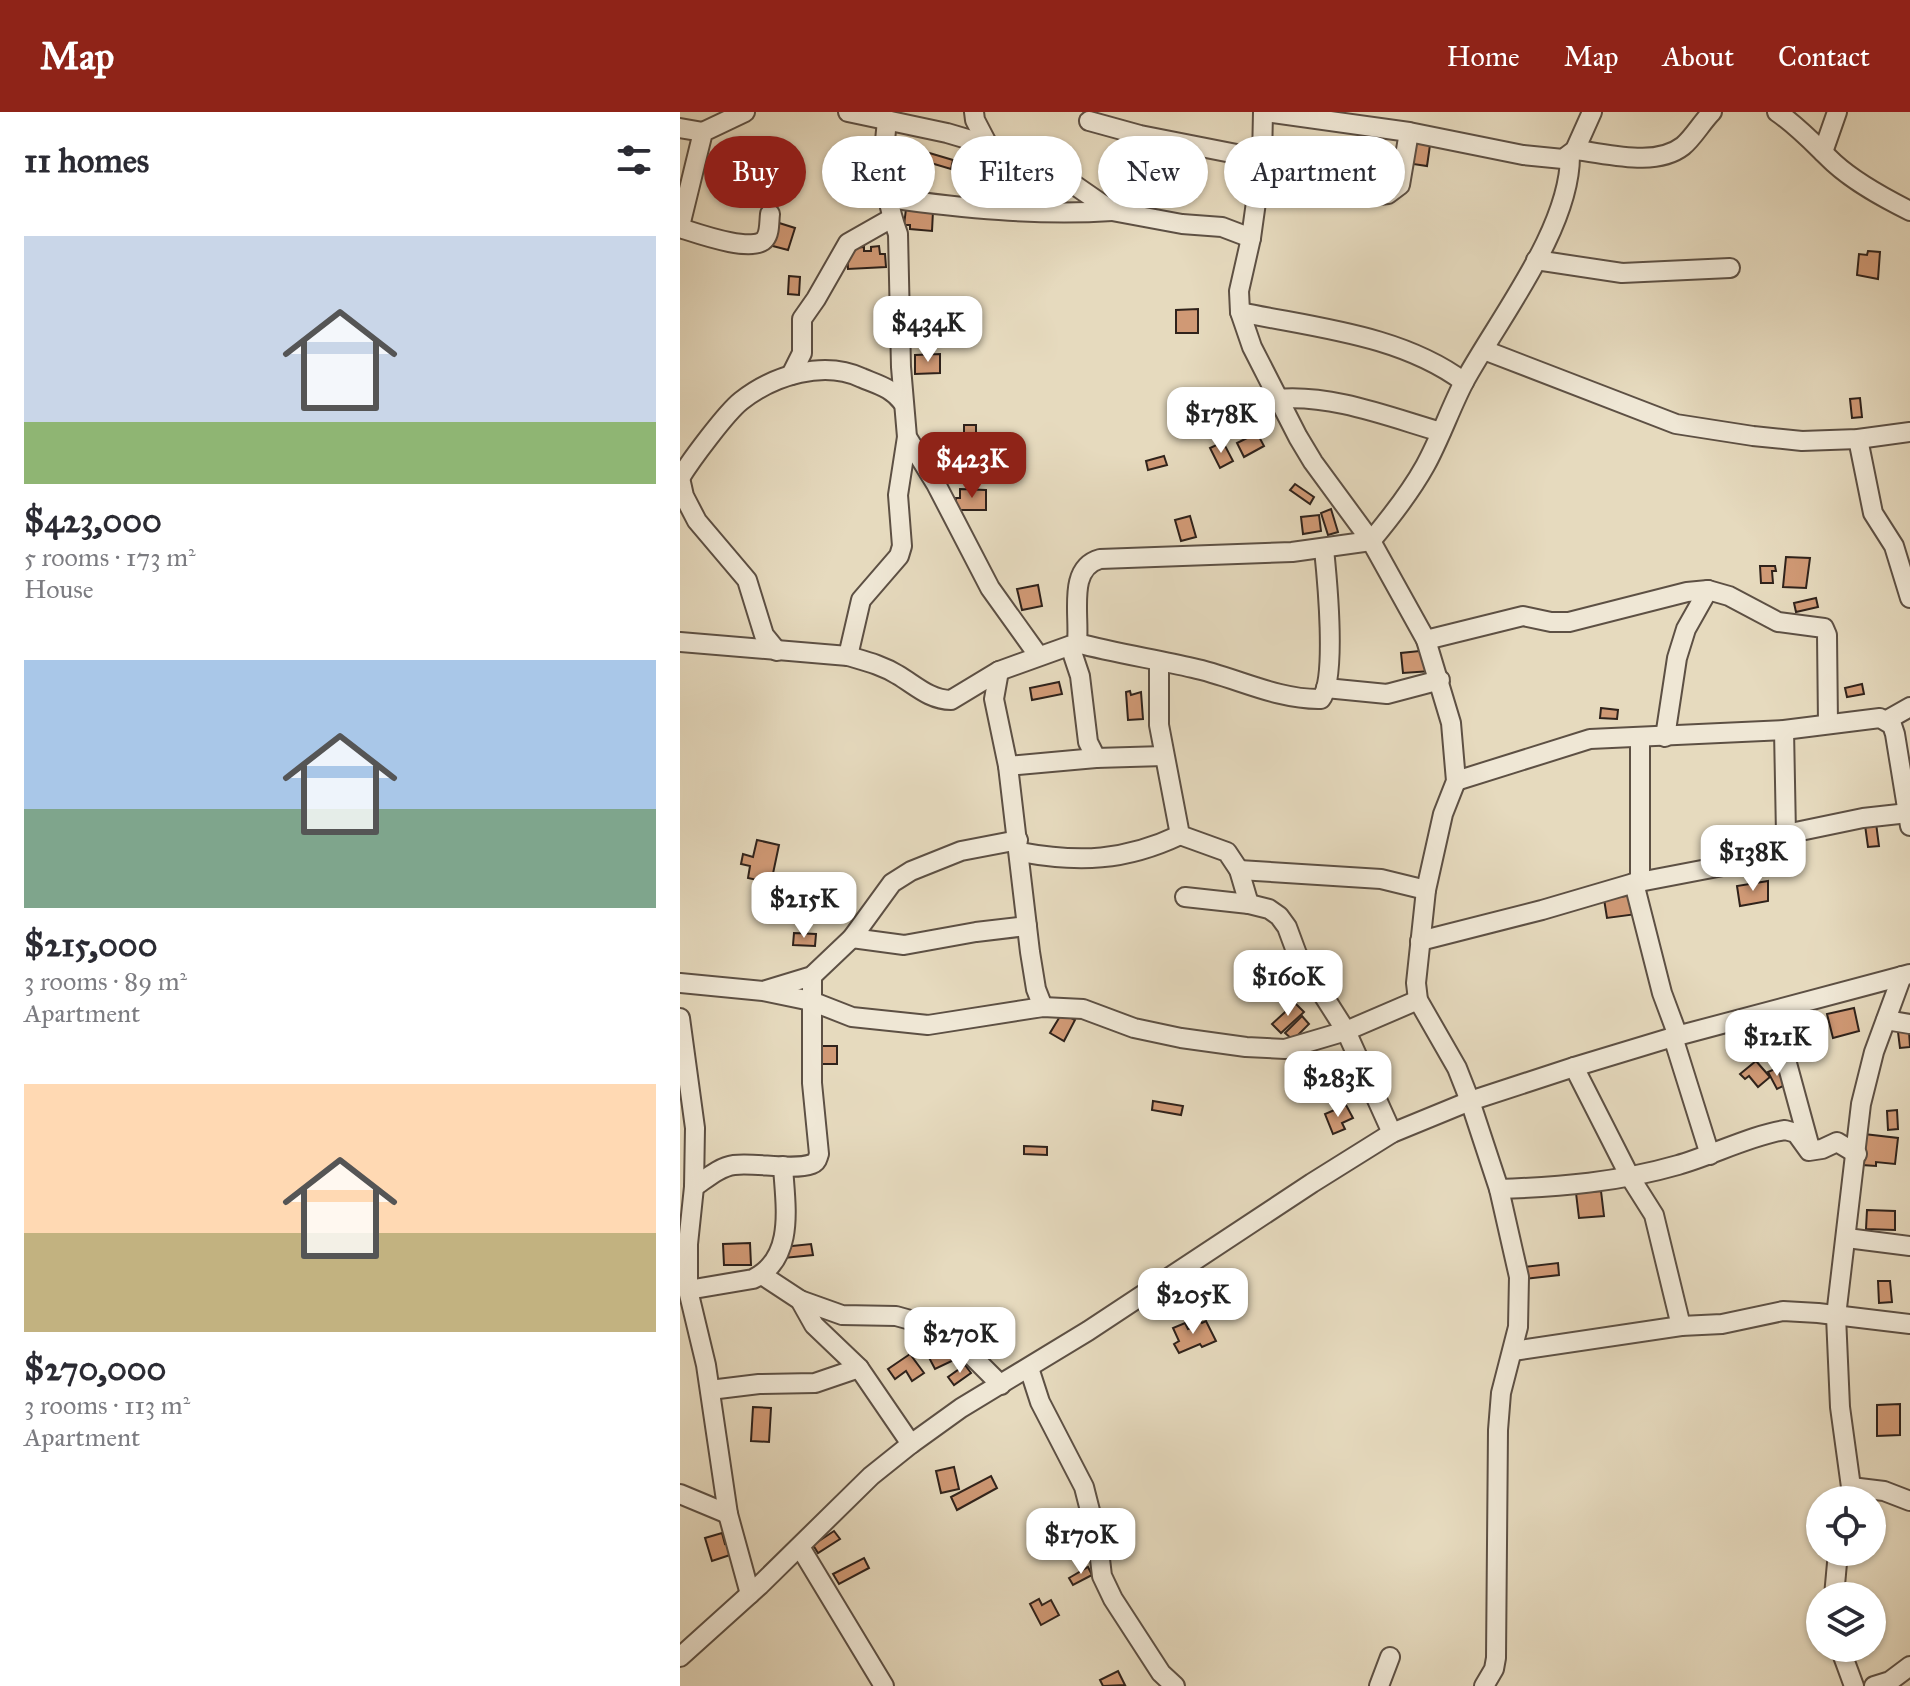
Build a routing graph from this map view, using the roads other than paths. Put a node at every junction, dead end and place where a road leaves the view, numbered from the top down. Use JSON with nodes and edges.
{"nodes":[{"id":1,"x":745,"y":112,"type":"edge"},
{"id":2,"x":848,"y":112,"type":"edge"},
{"id":3,"x":1264,"y":112,"type":"edge"},
{"id":4,"x":1592,"y":112,"type":"edge"},
{"id":5,"x":1712,"y":112,"type":"edge"},
{"id":6,"x":1777,"y":112,"type":"edge"},
{"id":7,"x":1837,"y":112,"type":"edge"},
{"id":8,"x":974,"y":116,"type":"edge"},
{"id":9,"x":887,"y":120,"type":"junction"},
{"id":10,"x":1089,"y":121,"type":"dead end"},
{"id":11,"x":680,"y":128,"type":"edge"},
{"id":12,"x":703,"y":132,"type":"junction"},
{"id":13,"x":1409,"y":132,"type":"junction"},
{"id":14,"x":886,"y":136,"type":"edge"},
{"id":15,"x":956,"y":136,"type":"edge"},
{"id":16,"x":970,"y":136,"type":"edge"},
{"id":17,"x":984,"y":136,"type":"edge"},
{"id":18,"x":1263,"y":136,"type":"edge"},
{"id":19,"x":1823,"y":152,"type":"junction"},
{"id":20,"x":1573,"y":153,"type":"junction"},
{"id":21,"x":1224,"y":155,"type":"edge"},
{"id":22,"x":1405,"y":156,"type":"edge"},
{"id":23,"x":1082,"y":191,"type":"edge"},
{"id":24,"x":935,"y":204,"type":"edge"},
{"id":25,"x":890,"y":208,"type":"edge"},
{"id":26,"x":1255,"y":208,"type":"edge"},
{"id":27,"x":1112,"y":211,"type":"junction"},
{"id":28,"x":1910,"y":211,"type":"edge"},
{"id":29,"x":770,"y":214,"type":"dead end"},
{"id":30,"x":892,"y":218,"type":"junction"},
{"id":31,"x":680,"y":227,"type":"edge"},
{"id":32,"x":1251,"y":238,"type":"junction"},
{"id":33,"x":1536,"y":260,"type":"junction"},
{"id":34,"x":1730,"y":268,"type":"dead end"},
{"id":35,"x":1240,"y":312,"type":"junction"},
{"id":36,"x":1484,"y":350,"type":"junction"},
{"id":37,"x":791,"y":375,"type":"junction"},
{"id":38,"x":1464,"y":382,"type":"junction"},
{"id":39,"x":1277,"y":399,"type":"junction"},
{"id":40,"x":903,"y":403,"type":"junction"},
{"id":41,"x":1441,"y":432,"type":"junction"},
{"id":42,"x":1910,"y":432,"type":"edge"},
{"id":43,"x":907,"y":437,"type":"junction"},
{"id":44,"x":1858,"y":439,"type":"junction"},
{"id":45,"x":680,"y":478,"type":"edge"},
{"id":46,"x":1371,"y":541,"type":"junction"},
{"id":47,"x":1324,"y":549,"type":"junction"},
{"id":48,"x":1708,"y":590,"type":"junction"},
{"id":49,"x":1910,"y":598,"type":"edge"},
{"id":50,"x":1426,"y":640,"type":"junction"},
{"id":51,"x":680,"y":642,"type":"edge"},
{"id":52,"x":1074,"y":644,"type":"junction"},
{"id":53,"x":777,"y":651,"type":"junction"},
{"id":54,"x":1038,"y":655,"type":"junction"},
{"id":55,"x":848,"y":656,"type":"junction"},
{"id":56,"x":1159,"y":662,"type":"junction"},
{"id":57,"x":999,"y":671,"type":"junction"},
{"id":58,"x":1440,"y":680,"type":"junction"},
{"id":59,"x":1326,"y":688,"type":"junction"},
{"id":60,"x":1910,"y":707,"type":"edge"},
{"id":61,"x":1887,"y":720,"type":"junction"},
{"id":62,"x":1828,"y":723,"type":"junction"},
{"id":63,"x":1784,"y":730,"type":"junction"},
{"id":64,"x":1665,"y":737,"type":"junction"},
{"id":65,"x":1640,"y":738,"type":"junction"},
{"id":66,"x":1164,"y":756,"type":"junction"},
{"id":67,"x":1096,"y":758,"type":"junction"},
{"id":68,"x":1008,"y":766,"type":"junction"},
{"id":69,"x":1456,"y":781,"type":"junction"},
{"id":70,"x":1909,"y":820,"type":"edge"},
{"id":71,"x":1786,"y":834,"type":"junction"},
{"id":72,"x":1180,"y":835,"type":"junction"},
{"id":73,"x":1019,"y":846,"type":"junction"},
{"id":74,"x":1239,"y":870,"type":"junction"},
{"id":75,"x":1637,"y":882,"type":"junction"},
{"id":76,"x":1426,"y":890,"type":"junction"},
{"id":77,"x":1185,"y":897,"type":"dead end"},
{"id":78,"x":1249,"y":904,"type":"junction"},
{"id":79,"x":1027,"y":926,"type":"junction"},
{"id":80,"x":852,"y":938,"type":"junction"},
{"id":81,"x":1420,"y":941,"type":"junction"},
{"id":82,"x":1906,"y":975,"type":"edge"},
{"id":83,"x":812,"y":976,"type":"junction"},
{"id":84,"x":680,"y":983,"type":"edge"},
{"id":85,"x":763,"y":991,"type":"junction"},
{"id":86,"x":1418,"y":1000,"type":"junction"},
{"id":87,"x":811,"y":1001,"type":"junction"},
{"id":88,"x":1043,"y":1007,"type":"junction"},
{"id":89,"x":1773,"y":1012,"type":"junction"},
{"id":90,"x":680,"y":1018,"type":"edge"},
{"id":91,"x":1886,"y":1020,"type":"junction"},
{"id":92,"x":1910,"y":1024,"type":"edge"},
{"id":93,"x":1346,"y":1031,"type":"junction"},
{"id":94,"x":1676,"y":1036,"type":"junction"},
{"id":95,"x":1574,"y":1067,"type":"junction"},
{"id":96,"x":1470,"y":1101,"type":"junction"},
{"id":97,"x":1392,"y":1133,"type":"junction"},
{"id":98,"x":1811,"y":1151,"type":"junction"},
{"id":99,"x":1857,"y":1154,"type":"junction"},
{"id":100,"x":1710,"y":1155,"type":"junction"},
{"id":101,"x":783,"y":1166,"type":"junction"},
{"id":102,"x":1630,"y":1177,"type":"junction"},
{"id":103,"x":694,"y":1187,"type":"junction"},
{"id":104,"x":1499,"y":1189,"type":"junction"},
{"id":105,"x":1847,"y":1238,"type":"junction"},
{"id":106,"x":684,"y":1244,"type":"edge"},
{"id":107,"x":1910,"y":1246,"type":"edge"},
{"id":108,"x":762,"y":1275,"type":"junction"},
{"id":109,"x":688,"y":1290,"type":"junction"},
{"id":110,"x":800,"y":1300,"type":"junction"},
{"id":111,"x":1836,"y":1316,"type":"junction"},
{"id":112,"x":1910,"y":1324,"type":"edge"},
{"id":113,"x":1681,"y":1326,"type":"junction"},
{"id":114,"x":1513,"y":1351,"type":"junction"},
{"id":115,"x":859,"y":1368,"type":"junction"},
{"id":116,"x":1029,"y":1368,"type":"junction"},
{"id":117,"x":1001,"y":1385,"type":"junction"},
{"id":118,"x":710,"y":1390,"type":"junction"},
{"id":119,"x":911,"y":1444,"type":"junction"},
{"id":120,"x":1849,"y":1486,"type":"edge"},
{"id":121,"x":1886,"y":1492,"type":"edge"},
{"id":122,"x":680,"y":1494,"type":"edge"},
{"id":123,"x":1910,"y":1501,"type":"edge"},
{"id":124,"x":728,"y":1514,"type":"junction"},
{"id":125,"x":800,"y":1547,"type":"junction"},
{"id":126,"x":750,"y":1594,"type":"junction"},
{"id":127,"x":680,"y":1657,"type":"edge"},
{"id":128,"x":1390,"y":1657,"type":"dead end"},
{"id":129,"x":1845,"y":1662,"type":"edge"},
{"id":130,"x":1910,"y":1666,"type":"edge"},
{"id":131,"x":884,"y":1686,"type":"edge"},
{"id":132,"x":1175,"y":1686,"type":"edge"},
{"id":133,"x":1379,"y":1686,"type":"edge"},
{"id":134,"x":1484,"y":1686,"type":"edge"},
{"id":135,"x":1854,"y":1686,"type":"edge"},
{"id":136,"x":1874,"y":1686,"type":"edge"}],
"edges":[{"from":1,"to":12,"type":"street"},
{"from":2,"to":9,"type":"street"},
{"from":3,"to":13,"type":"street"},
{"from":3,"to":18,"type":"street"},
{"from":4,"to":20,"type":"street"},
{"from":5,"to":20,"type":"street"},
{"from":6,"to":19,"type":"street"},
{"from":7,"to":19,"type":"street"},
{"from":8,"to":16,"type":"street"},
{"from":8,"to":17,"type":"street"},
{"from":9,"to":14,"type":"street"},
{"from":9,"to":15,"type":"street"},
{"from":10,"to":21,"type":"street"},
{"from":11,"to":12,"type":"street"},
{"from":12,"to":31,"type":"street"},
{"from":13,"to":20,"type":"street"},
{"from":13,"to":22,"type":"street"},
{"from":19,"to":28,"type":"street"},
{"from":20,"to":33,"type":"street"},
{"from":23,"to":27,"type":"street"},
{"from":24,"to":27,"type":"street"},
{"from":25,"to":30,"type":"street"},
{"from":26,"to":32,"type":"street"},
{"from":27,"to":32,"type":"street"},
{"from":29,"to":31,"type":"street"},
{"from":30,"to":37,"type":"street"},
{"from":30,"to":40,"type":"street"},
{"from":32,"to":35,"type":"street"},
{"from":33,"to":34,"type":"street"},
{"from":33,"to":36,"type":"street"},
{"from":35,"to":38,"type":"street"},
{"from":35,"to":39,"type":"street"},
{"from":36,"to":38,"type":"street"},
{"from":36,"to":44,"type":"street"},
{"from":37,"to":40,"type":"street"},
{"from":37,"to":45,"type":"street"},
{"from":38,"to":41,"type":"street"},
{"from":39,"to":41,"type":"street"},
{"from":39,"to":46,"type":"street"},
{"from":40,"to":43,"type":"street"},
{"from":41,"to":46,"type":"street"},
{"from":42,"to":44,"type":"street"},
{"from":43,"to":54,"type":"street"},
{"from":43,"to":55,"type":"street"},
{"from":44,"to":49,"type":"street"},
{"from":45,"to":53,"type":"street"},
{"from":46,"to":47,"type":"street"},
{"from":46,"to":50,"type":"street"},
{"from":47,"to":52,"type":"street"},
{"from":47,"to":59,"type":"street"},
{"from":48,"to":50,"type":"street"},
{"from":48,"to":62,"type":"street"},
{"from":48,"to":64,"type":"street"},
{"from":50,"to":58,"type":"street"},
{"from":51,"to":53,"type":"street"},
{"from":52,"to":54,"type":"street"},
{"from":52,"to":56,"type":"street"},
{"from":52,"to":67,"type":"street"},
{"from":53,"to":55,"type":"street"},
{"from":54,"to":57,"type":"street"},
{"from":55,"to":57,"type":"street"},
{"from":56,"to":59,"type":"street"},
{"from":56,"to":66,"type":"street"},
{"from":57,"to":68,"type":"street"},
{"from":58,"to":59,"type":"street"},
{"from":58,"to":69,"type":"street"},
{"from":60,"to":61,"type":"street"},
{"from":61,"to":62,"type":"street"},
{"from":61,"to":70,"type":"street"},
{"from":62,"to":63,"type":"street"},
{"from":63,"to":64,"type":"street"},
{"from":63,"to":71,"type":"street"},
{"from":64,"to":65,"type":"street"},
{"from":65,"to":69,"type":"street"},
{"from":65,"to":75,"type":"street"},
{"from":66,"to":67,"type":"street"},
{"from":66,"to":72,"type":"street"},
{"from":67,"to":68,"type":"street"},
{"from":68,"to":73,"type":"street"},
{"from":69,"to":76,"type":"street"},
{"from":70,"to":71,"type":"street"},
{"from":71,"to":75,"type":"street"},
{"from":72,"to":73,"type":"street"},
{"from":72,"to":74,"type":"street"},
{"from":73,"to":79,"type":"street"},
{"from":73,"to":80,"type":"street"},
{"from":74,"to":76,"type":"street"},
{"from":74,"to":78,"type":"street"},
{"from":75,"to":81,"type":"street"},
{"from":75,"to":94,"type":"street"},
{"from":76,"to":81,"type":"street"},
{"from":77,"to":78,"type":"street"},
{"from":78,"to":93,"type":"street"},
{"from":79,"to":80,"type":"street"},
{"from":79,"to":88,"type":"street"},
{"from":80,"to":83,"type":"street"},
{"from":81,"to":86,"type":"street"},
{"from":82,"to":89,"type":"street"},
{"from":82,"to":91,"type":"street"},
{"from":83,"to":85,"type":"street"},
{"from":83,"to":87,"type":"street"},
{"from":84,"to":85,"type":"street"},
{"from":85,"to":87,"type":"street"},
{"from":86,"to":93,"type":"street"},
{"from":86,"to":96,"type":"street"},
{"from":87,"to":88,"type":"street"},
{"from":87,"to":101,"type":"street"},
{"from":88,"to":93,"type":"street"},
{"from":89,"to":94,"type":"street"},
{"from":89,"to":98,"type":"street"},
{"from":90,"to":103,"type":"street"},
{"from":91,"to":92,"type":"street"},
{"from":91,"to":99,"type":"street"},
{"from":93,"to":97,"type":"street"},
{"from":94,"to":95,"type":"street"},
{"from":94,"to":100,"type":"street"},
{"from":95,"to":96,"type":"street"},
{"from":95,"to":102,"type":"street"},
{"from":96,"to":97,"type":"street"},
{"from":96,"to":104,"type":"street"},
{"from":97,"to":116,"type":"street"},
{"from":98,"to":99,"type":"street"},
{"from":98,"to":100,"type":"street"},
{"from":99,"to":105,"type":"street"},
{"from":100,"to":102,"type":"street"},
{"from":101,"to":103,"type":"street"},
{"from":101,"to":108,"type":"street"},
{"from":102,"to":104,"type":"street"},
{"from":102,"to":113,"type":"street"},
{"from":103,"to":106,"type":"street"},
{"from":104,"to":114,"type":"street"},
{"from":105,"to":107,"type":"street"},
{"from":105,"to":111,"type":"street"},
{"from":106,"to":109,"type":"street"},
{"from":108,"to":109,"type":"street"},
{"from":108,"to":110,"type":"street"},
{"from":109,"to":118,"type":"street"},
{"from":110,"to":115,"type":"street"},
{"from":110,"to":117,"type":"street"},
{"from":111,"to":112,"type":"street"},
{"from":111,"to":113,"type":"street"},
{"from":111,"to":120,"type":"street"},
{"from":113,"to":114,"type":"street"},
{"from":114,"to":134,"type":"street"},
{"from":115,"to":118,"type":"street"},
{"from":115,"to":119,"type":"street"},
{"from":116,"to":117,"type":"street"},
{"from":116,"to":132,"type":"street"},
{"from":117,"to":119,"type":"street"},
{"from":118,"to":124,"type":"street"},
{"from":119,"to":125,"type":"street"},
{"from":121,"to":123,"type":"street"},
{"from":122,"to":124,"type":"street"},
{"from":124,"to":126,"type":"street"},
{"from":125,"to":126,"type":"street"},
{"from":125,"to":131,"type":"street"},
{"from":126,"to":127,"type":"street"},
{"from":128,"to":133,"type":"street"},
{"from":129,"to":135,"type":"street"},
{"from":130,"to":136,"type":"street"}]}
